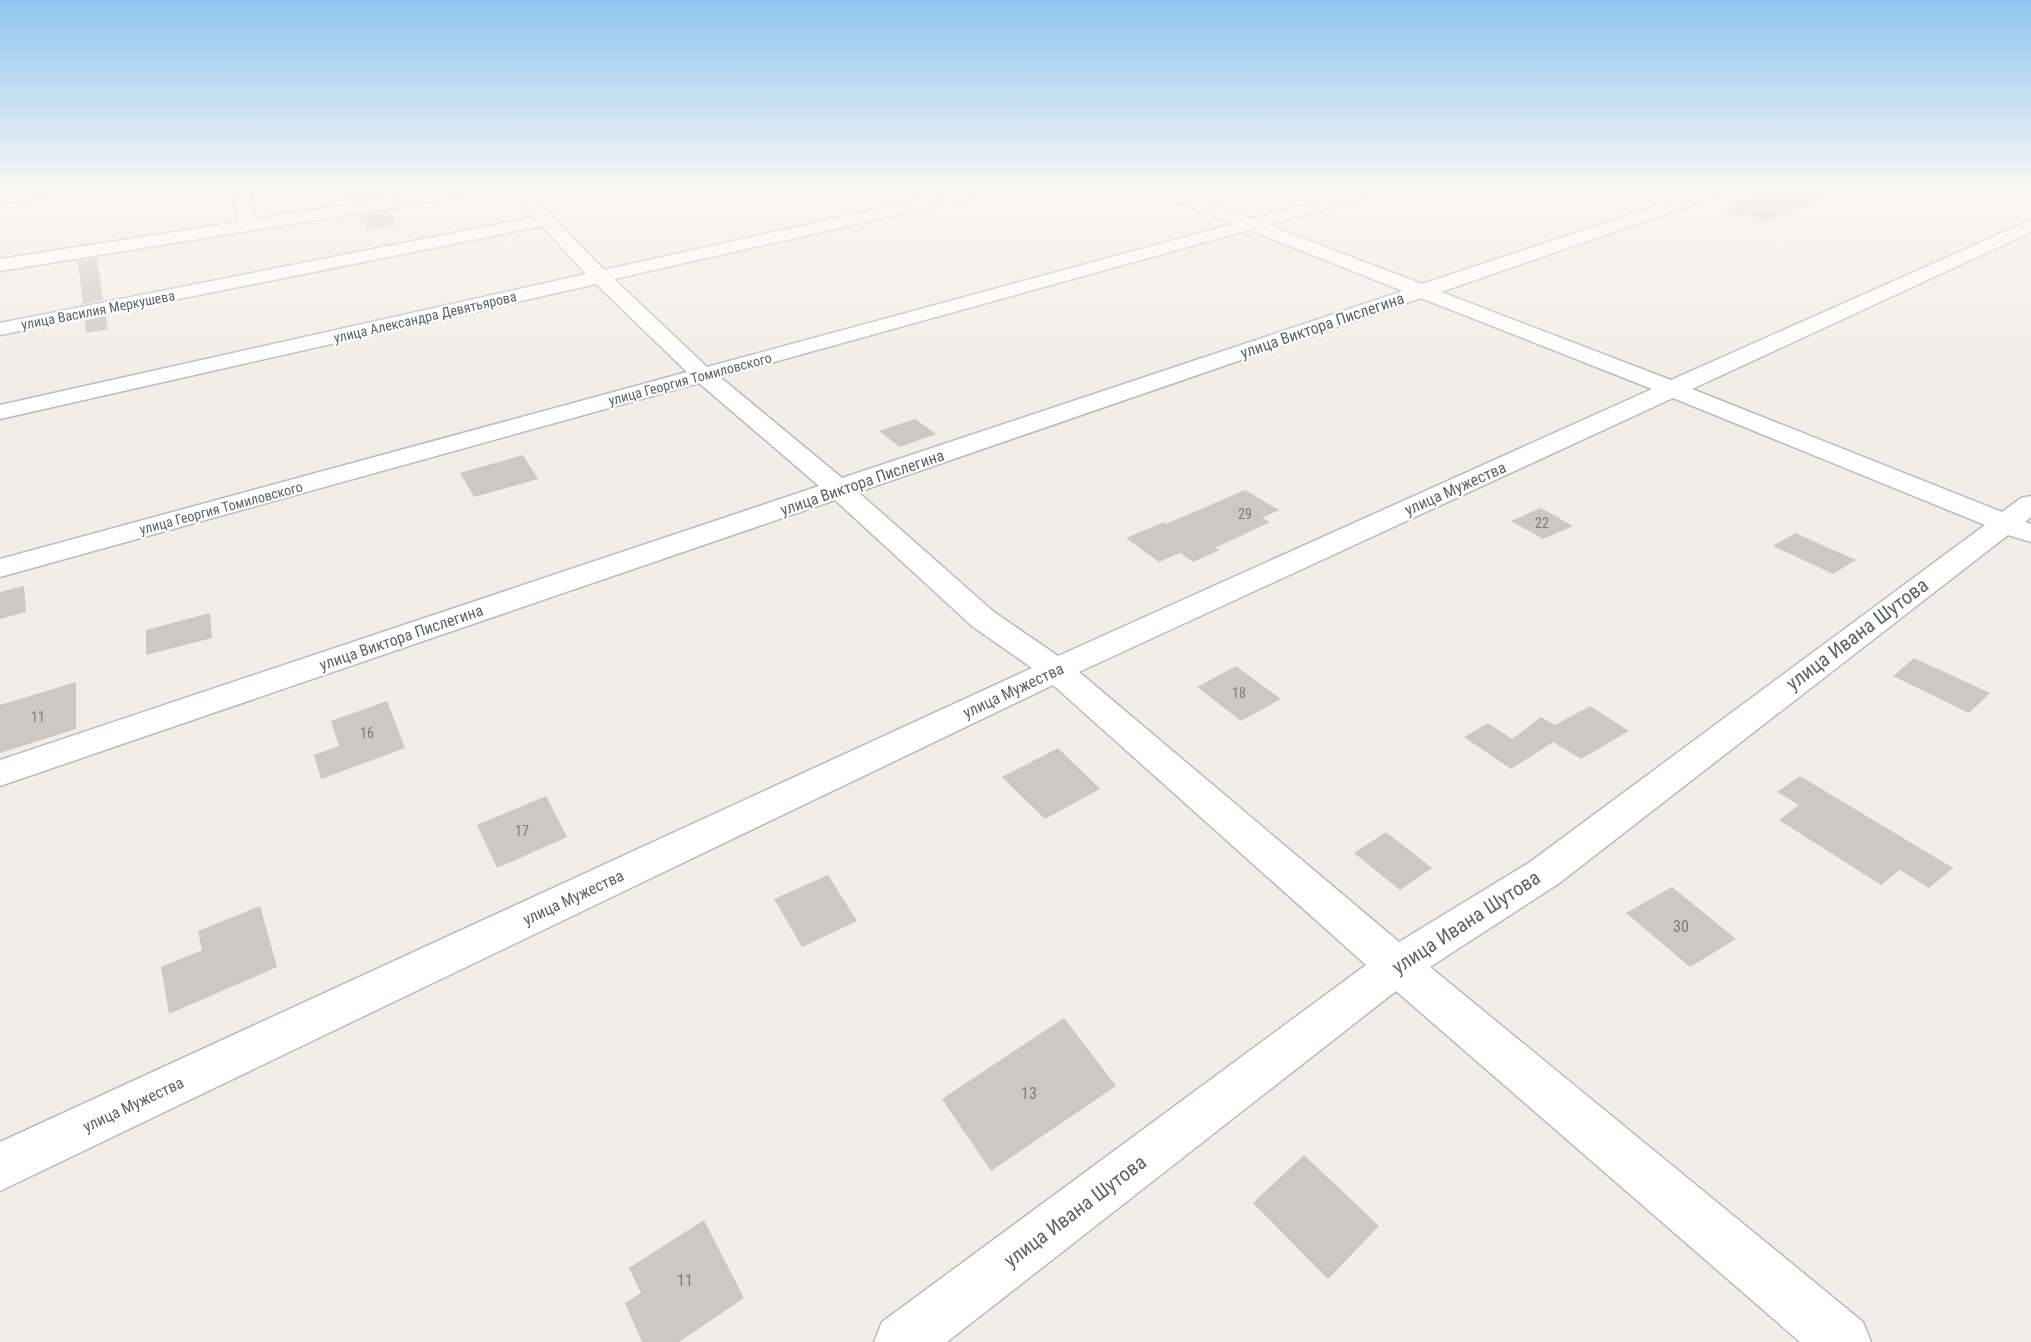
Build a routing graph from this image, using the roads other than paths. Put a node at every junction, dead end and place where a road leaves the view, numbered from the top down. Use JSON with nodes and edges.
{"nodes":[{"id":1,"x":85,"y":252,"type":"edge"},
{"id":2,"x":389,"y":252,"type":"edge"},
{"id":3,"x":577,"y":252,"type":"edge"},
{"id":4,"x":712,"y":252,"type":"edge"},
{"id":5,"x":1152,"y":252,"type":"edge"},
{"id":6,"x":1316,"y":252,"type":"edge"},
{"id":7,"x":1538,"y":252,"type":"edge"},
{"id":8,"x":1973,"y":252,"type":"edge"},
{"id":9,"x":0,"y":265,"type":"edge"},
{"id":10,"x":600,"y":277,"type":"junction"},
{"id":11,"x":1418,"y":292,"type":"junction"},
{"id":12,"x":0,"y":329,"type":"edge"},
{"id":13,"x":703,"y":375,"type":"junction"},
{"id":14,"x":1672,"y":389,"type":"junction"},
{"id":15,"x":0,"y":412,"type":"edge"},
{"id":16,"x":840,"y":490,"type":"junction"},
{"id":17,"x":2022,"y":520,"type":"edge"},
{"id":18,"x":0,"y":568,"type":"edge"},
{"id":19,"x":1056,"y":669,"type":"junction"},
{"id":20,"x":0,"y":773,"type":"edge"},
{"id":21,"x":1397,"y":966,"type":"junction"},
{"id":22,"x":0,"y":1167,"type":"edge"},
{"id":23,"x":902,"y":1342,"type":"edge"},
{"id":24,"x":1843,"y":1342,"type":"edge"}],
"edges":[{"from":1,"to":9,"type":"street"},
{"from":2,"to":12,"type":"street","name":"улица Василия Меркушева"},
{"from":3,"to":10,"type":"street"},
{"from":4,"to":10,"type":"street","name":"улица Александра Девятьярова"},
{"from":5,"to":13,"type":"street","name":"улица Георгия Томиловского"},
{"from":6,"to":11,"type":"street"},
{"from":7,"to":11,"type":"street","name":"улица Виктора Пислегина"},
{"from":8,"to":14,"type":"street","name":"улица Мужества"},
{"from":10,"to":13,"type":"street"},
{"from":10,"to":15,"type":"street","name":"улица Александра Девятьярова"},
{"from":11,"to":14,"type":"street"},
{"from":11,"to":16,"type":"street","name":"улица Виктора Пислегина"},
{"from":13,"to":16,"type":"street"},
{"from":13,"to":18,"type":"street","name":"улица Георгия Томиловского"},
{"from":14,"to":17,"type":"street"},
{"from":14,"to":19,"type":"street","name":"улица Мужества"},
{"from":16,"to":19,"type":"street"},
{"from":16,"to":20,"type":"street","name":"улица Виктора Пислегина"},
{"from":17,"to":21,"type":"street","name":"улица Ивана Шутова"},
{"from":19,"to":21,"type":"street"},
{"from":19,"to":22,"type":"street","name":"улица Мужества"},
{"from":21,"to":23,"type":"street","name":"улица Ивана Шутова"},
{"from":21,"to":24,"type":"street"}]}
